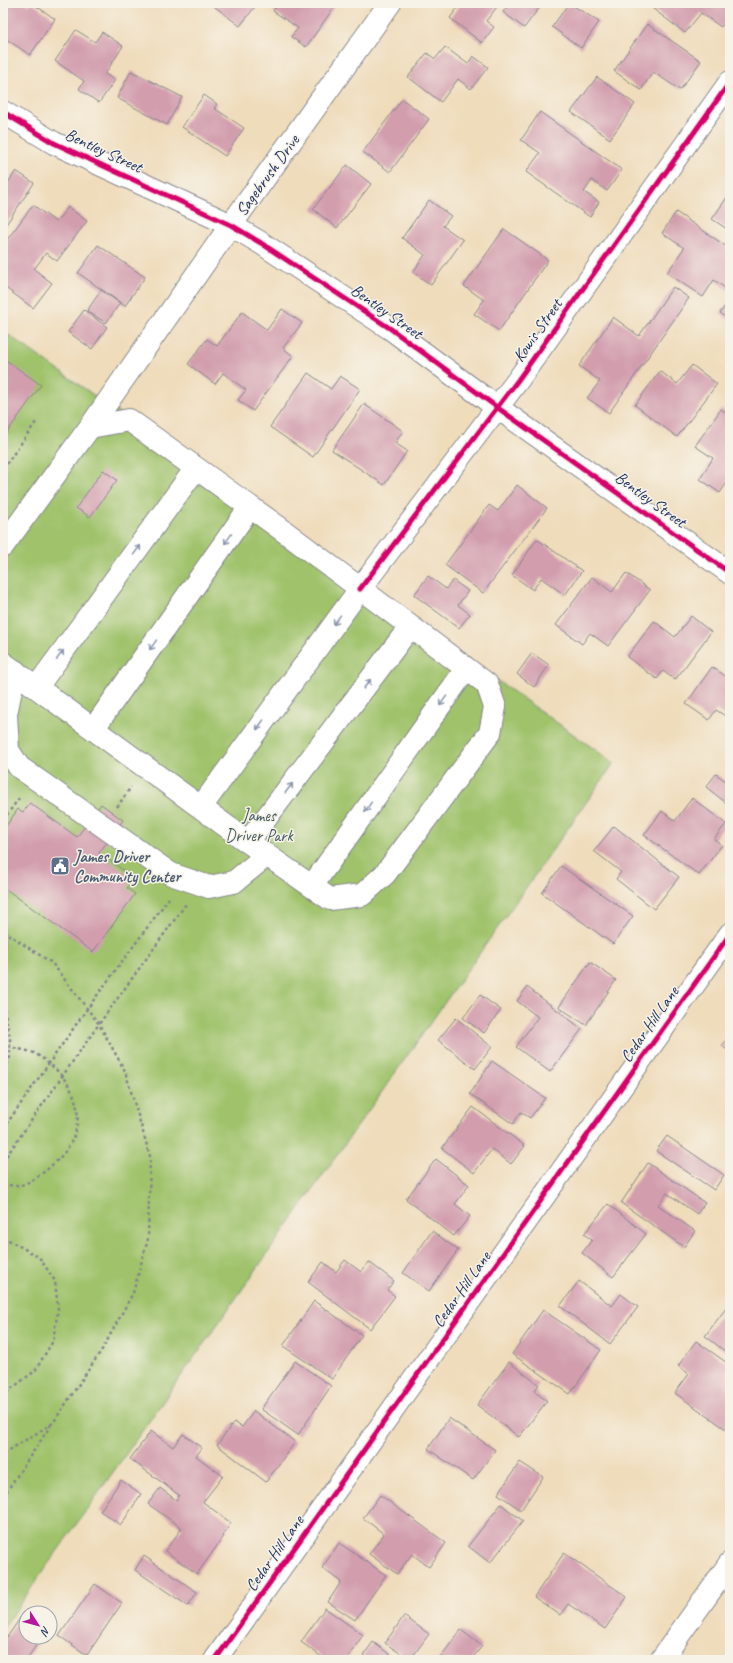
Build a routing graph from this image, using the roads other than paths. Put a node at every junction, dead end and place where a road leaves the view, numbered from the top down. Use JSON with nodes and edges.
{"nodes":[{"id":1,"x":390,"y":3,"type":"edge"},
{"id":2,"x":730,"y":82,"type":"edge"},
{"id":3,"x":3,"y":112,"type":"edge"},
{"id":4,"x":231,"y":225,"type":"junction"},
{"id":5,"x":498,"y":408,"type":"junction"},
{"id":6,"x":90,"y":427,"type":"junction"},
{"id":7,"x":196,"y":468,"type":"junction"},
{"id":8,"x":250,"y":507,"type":"junction"},
{"id":9,"x":3,"y":546,"type":"edge"},
{"id":10,"x":730,"y":573,"type":"edge"},
{"id":11,"x":360,"y":589,"type":"junction"},
{"id":12,"x":410,"y":626,"type":"junction"},
{"id":13,"x":9,"y":667,"type":"edge"},
{"id":14,"x":466,"y":669,"type":"junction"},
{"id":15,"x":37,"y":687,"type":"junction"},
{"id":16,"x":94,"y":728,"type":"junction"},
{"id":17,"x":201,"y":807,"type":"junction"},
{"id":18,"x":248,"y":842,"type":"junction"},
{"id":19,"x":267,"y":855,"type":"junction"},
{"id":20,"x":312,"y":886,"type":"junction"},
{"id":21,"x":730,"y":934,"type":"edge"},
{"id":22,"x":730,"y":1563,"type":"edge"},
{"id":23,"x":215,"y":1660,"type":"edge"},
{"id":24,"x":661,"y":1660,"type":"edge"}],
"edges":[{"from":1,"to":4,"type":"street","name":"Sagebrush Drive"},
{"from":2,"to":5,"type":"street","name":"Kowis Street"},
{"from":3,"to":4,"type":"street","name":"Bentley Street"},
{"from":4,"to":5,"type":"street","name":"Bentley Street"},
{"from":4,"to":6,"type":"street","name":"Sagebrush Drive"},
{"from":5,"to":10,"type":"street","name":"Bentley Street"},
{"from":5,"to":11,"type":"street","name":"Kowis Street"},
{"from":6,"to":7,"type":"street"},
{"from":6,"to":9,"type":"street","name":"Sagebrush Drive"},
{"from":7,"to":8,"type":"street"},
{"from":15,"to":7,"type":"street","one_way":true},
{"from":8,"to":11,"type":"street"},
{"from":8,"to":16,"type":"street","one_way":true},
{"from":11,"to":12,"type":"street"},
{"from":11,"to":17,"type":"street","name":"Kowis Street","one_way":true},
{"from":12,"to":14,"type":"street"},
{"from":18,"to":12,"type":"street","one_way":true},
{"from":13,"to":15,"type":"street"},
{"from":13,"to":19,"type":"street"},
{"from":14,"to":20,"type":"street","one_way":true},
{"from":14,"to":20,"type":"street"},
{"from":15,"to":16,"type":"street"},
{"from":16,"to":17,"type":"street"},
{"from":17,"to":18,"type":"street"},
{"from":18,"to":19,"type":"street"},
{"from":19,"to":20,"type":"street"},
{"from":21,"to":23,"type":"street","name":"Cedar Hill Lane"},
{"from":22,"to":24,"type":"street"}]}
